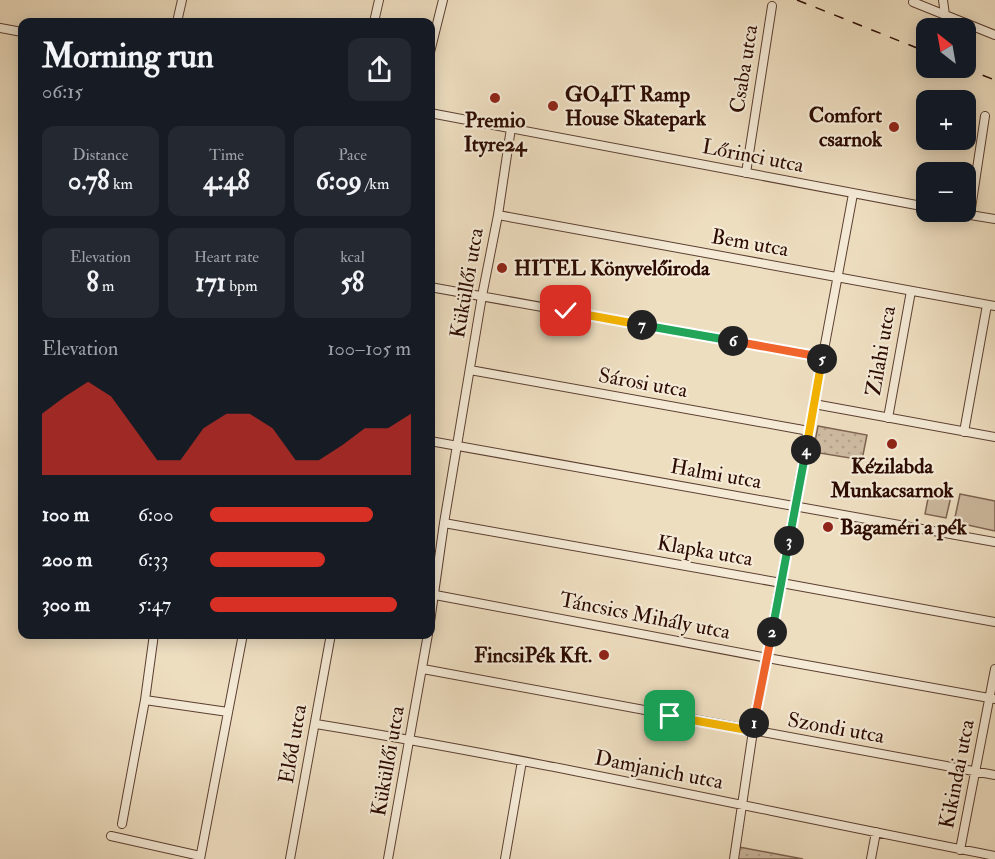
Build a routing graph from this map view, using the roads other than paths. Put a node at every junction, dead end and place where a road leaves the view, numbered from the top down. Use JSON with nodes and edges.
{"nodes":[{"id":1,"x":182,"y":0,"type":"edge"},
{"id":2,"x":379,"y":0,"type":"edge"},
{"id":3,"x":442,"y":0,"type":"edge"},
{"id":4,"x":943,"y":0,"type":"edge"},
{"id":5,"x":913,"y":2,"type":"dead end"},
{"id":6,"x":772,"y":6,"type":"dead end"},
{"id":7,"x":945,"y":15,"type":"junction"},
{"id":8,"x":178,"y":18,"type":"edge"},
{"id":9,"x":375,"y":18,"type":"edge"},
{"id":10,"x":0,"y":28,"type":"edge"},
{"id":11,"x":435,"y":30,"type":"edge"},
{"id":12,"x":18,"y":31,"type":"edge"},
{"id":13,"x":995,"y":35,"type":"edge"},
{"id":14,"x":435,"y":114,"type":"edge"},
{"id":15,"x":985,"y":116,"type":"dead end"},
{"id":16,"x":511,"y":128,"type":"junction"},
{"id":17,"x":746,"y":173,"type":"junction"},
{"id":18,"x":976,"y":175,"type":"edge"},
{"id":19,"x":853,"y":194,"type":"junction"},
{"id":20,"x":916,"y":205,"type":"edge"},
{"id":21,"x":498,"y":215,"type":"junction"},
{"id":22,"x":976,"y":216,"type":"edge"},
{"id":23,"x":995,"y":219,"type":"edge"},
{"id":24,"x":838,"y":277,"type":"junction"},
{"id":25,"x":435,"y":288,"type":"edge"},
{"id":26,"x":910,"y":291,"type":"junction"},
{"id":27,"x":482,"y":296,"type":"junction"},
{"id":28,"x":991,"y":305,"type":"edge"},
{"id":29,"x":823,"y":358,"type":"junction"},
{"id":30,"x":470,"y":370,"type":"junction"},
{"id":31,"x":814,"y":404,"type":"junction"},
{"id":32,"x":888,"y":418,"type":"junction"},
{"id":33,"x":809,"y":431,"type":"junction"},
{"id":34,"x":964,"y":432,"type":"junction"},
{"id":35,"x":995,"y":437,"type":"edge"},
{"id":36,"x":435,"y":442,"type":"edge"},
{"id":37,"x":457,"y":445,"type":"junction"},
{"id":38,"x":796,"y":507,"type":"junction"},
{"id":39,"x":444,"y":523,"type":"junction"},
{"id":40,"x":995,"y":542,"type":"edge"},
{"id":41,"x":435,"y":582,"type":"edge"},
{"id":42,"x":781,"y":583,"type":"junction"},
{"id":43,"x":435,"y":595,"type":"edge"},
{"id":44,"x":995,"y":622,"type":"edge"},
{"id":45,"x":153,"y":639,"type":"edge"},
{"id":46,"x":242,"y":639,"type":"edge"},
{"id":47,"x":330,"y":639,"type":"edge"},
{"id":48,"x":427,"y":639,"type":"edge"},
{"id":49,"x":767,"y":658,"type":"junction"},
{"id":50,"x":423,"y":669,"type":"junction"},
{"id":51,"x":995,"y":669,"type":"edge"},
{"id":52,"x":992,"y":699,"type":"edge"},
{"id":53,"x":145,"y":700,"type":"junction"},
{"id":54,"x":228,"y":712,"type":"junction"},
{"id":55,"x":315,"y":724,"type":"junction"},
{"id":56,"x":753,"y":731,"type":"junction"},
{"id":57,"x":410,"y":739,"type":"junction"},
{"id":58,"x":522,"y":761,"type":"junction"},
{"id":59,"x":976,"y":772,"type":"junction"},
{"id":60,"x":995,"y":775,"type":"edge"},
{"id":61,"x":742,"y":804,"type":"junction"},
{"id":62,"x":122,"y":824,"type":"dead end"},
{"id":63,"x":876,"y":832,"type":"junction"},
{"id":64,"x":111,"y":836,"type":"dead end"},
{"id":65,"x":960,"y":850,"type":"junction"},
{"id":66,"x":995,"y":856,"type":"edge"},
{"id":67,"x":200,"y":858,"type":"edge"},
{"id":68,"x":290,"y":859,"type":"edge"},
{"id":69,"x":388,"y":859,"type":"edge"},
{"id":70,"x":505,"y":859,"type":"edge"},
{"id":71,"x":734,"y":859,"type":"edge"},
{"id":72,"x":871,"y":859,"type":"edge"}],
"edges":[{"from":1,"to":8,"type":"street"},
{"from":2,"to":9,"type":"street"},
{"from":3,"to":11,"type":"street"},
{"from":4,"to":7,"type":"street"},
{"from":5,"to":7,"type":"street"},
{"from":6,"to":17,"type":"street","name":"Csaba utca"},
{"from":7,"to":13,"type":"street"},
{"from":10,"to":12,"type":"street"},
{"from":14,"to":16,"type":"street","name":"Lőrinci utca"},
{"from":15,"to":18,"type":"street"},
{"from":16,"to":17,"type":"street","name":"Lőrinci utca"},
{"from":16,"to":21,"type":"street","name":"Küküllői utca"},
{"from":17,"to":19,"type":"street","name":"Lőrinci utca"},
{"from":19,"to":20,"type":"street","name":"Lőrinci utca"},
{"from":19,"to":24,"type":"street"},
{"from":21,"to":24,"type":"street","name":"Bem utca"},
{"from":21,"to":27,"type":"street","name":"Küküllői utca"},
{"from":22,"to":23,"type":"street"},
{"from":24,"to":26,"type":"street","name":"Bem utca"},
{"from":24,"to":29,"type":"street"},
{"from":25,"to":27,"type":"street"},
{"from":26,"to":28,"type":"street","name":"Bem utca"},
{"from":26,"to":32,"type":"street","name":"Zilahi utca"},
{"from":27,"to":29,"type":"street"},
{"from":27,"to":30,"type":"street","name":"Küküllői utca"},
{"from":28,"to":34,"type":"street"},
{"from":29,"to":31,"type":"street"},
{"from":30,"to":33,"type":"street","name":"Sárosi utca"},
{"from":30,"to":37,"type":"street","name":"Küküllői utca"},
{"from":31,"to":32,"type":"street"},
{"from":31,"to":33,"type":"street"},
{"from":32,"to":34,"type":"street"},
{"from":33,"to":38,"type":"street"},
{"from":34,"to":35,"type":"street"},
{"from":36,"to":37,"type":"street","name":"Halmi utca"},
{"from":37,"to":38,"type":"street","name":"Halmi utca"},
{"from":37,"to":39,"type":"street","name":"Küküllői utca"},
{"from":38,"to":40,"type":"street","name":"Halmi utca"},
{"from":38,"to":42,"type":"street"},
{"from":39,"to":41,"type":"street","name":"Küküllői utca"},
{"from":39,"to":42,"type":"street","name":"Klapka utca"},
{"from":42,"to":44,"type":"street","name":"Klapka utca"},
{"from":42,"to":49,"type":"street"},
{"from":43,"to":49,"type":"street","name":"Táncsics Mihály utca"},
{"from":45,"to":53,"type":"street"},
{"from":46,"to":54,"type":"street"},
{"from":47,"to":55,"type":"street","name":"Előd utca"},
{"from":48,"to":50,"type":"street","name":"Küküllői utca"},
{"from":49,"to":52,"type":"street","name":"Táncsics Mihály utca"},
{"from":49,"to":56,"type":"street"},
{"from":50,"to":56,"type":"street","name":"Szondi utca"},
{"from":50,"to":57,"type":"street","name":"Küküllői utca"},
{"from":51,"to":52,"type":"street","name":"Kikindai utca"},
{"from":52,"to":59,"type":"street","name":"Kikindai utca"},
{"from":53,"to":54,"type":"street"},
{"from":53,"to":62,"type":"street"},
{"from":54,"to":67,"type":"street"},
{"from":55,"to":57,"type":"street","name":"Damjanich utca"},
{"from":55,"to":68,"type":"street","name":"Előd utca"},
{"from":56,"to":59,"type":"street","name":"Szondi utca"},
{"from":56,"to":61,"type":"street"},
{"from":57,"to":58,"type":"street","name":"Damjanich utca"},
{"from":57,"to":69,"type":"street","name":"Küküllői utca"},
{"from":58,"to":61,"type":"street","name":"Damjanich utca"},
{"from":58,"to":70,"type":"street"},
{"from":59,"to":60,"type":"street","name":"Szondi utca"},
{"from":59,"to":65,"type":"street","name":"Kikindai utca"},
{"from":61,"to":63,"type":"street","name":"Damjanich utca"},
{"from":61,"to":71,"type":"street"},
{"from":63,"to":65,"type":"street","name":"Damjanich utca"},
{"from":63,"to":72,"type":"street"},
{"from":64,"to":67,"type":"street"},
{"from":65,"to":66,"type":"street","name":"Damjanich utca"}]}
